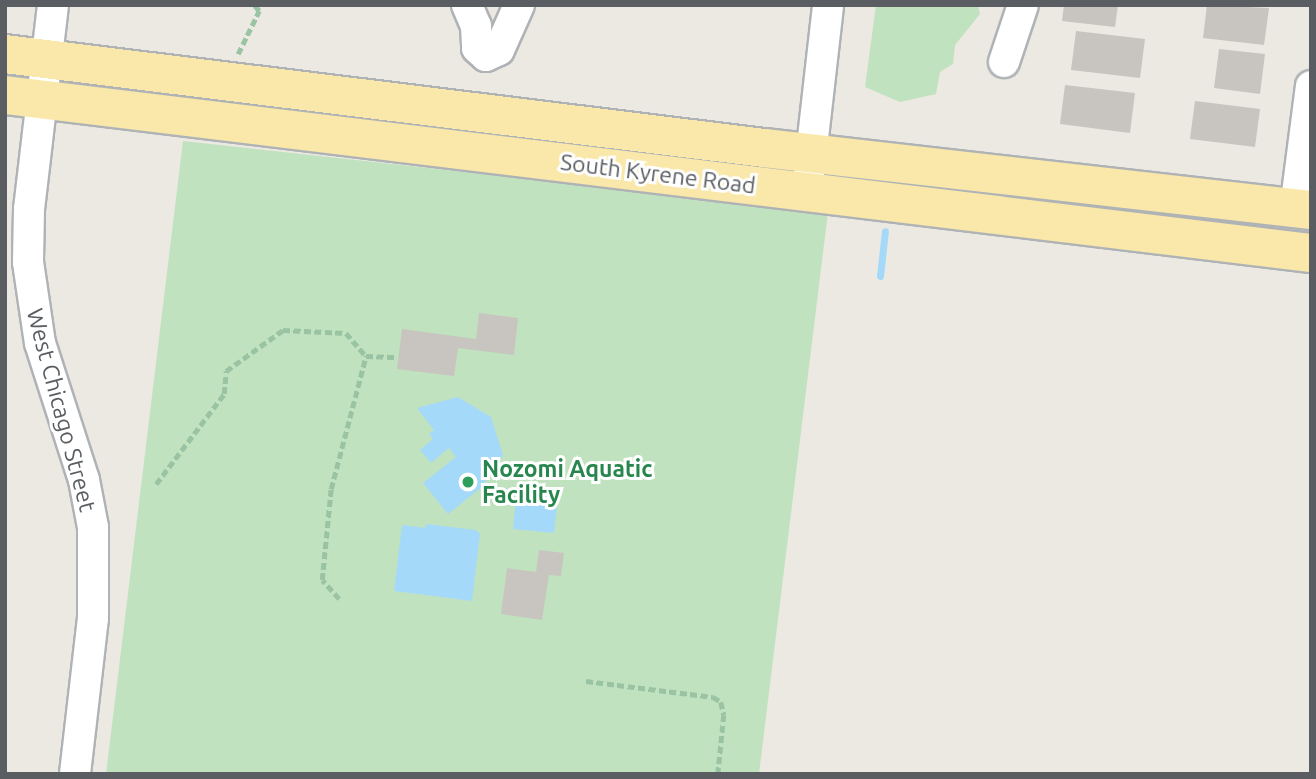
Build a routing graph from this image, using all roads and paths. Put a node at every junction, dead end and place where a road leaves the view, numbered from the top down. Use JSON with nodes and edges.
{"nodes":[{"id":1,"x":53,"y":5,"type":"edge"},
{"id":2,"x":254,"y":5,"type":"edge"},
{"id":3,"x":467,"y":5,"type":"edge"},
{"id":4,"x":519,"y":5,"type":"edge"},
{"id":5,"x":828,"y":5,"type":"edge"},
{"id":6,"x":1023,"y":5,"type":"edge"},
{"id":7,"x":5,"y":54,"type":"edge"},
{"id":8,"x":46,"y":59,"type":"junction"},
{"id":9,"x":1004,"y":62,"type":"dead end"},
{"id":10,"x":232,"y":82,"type":"junction"},
{"id":11,"x":1311,"y":86,"type":"edge"},
{"id":12,"x":23,"y":97,"type":"edge"},
{"id":13,"x":811,"y":154,"type":"junction"},
{"id":14,"x":806,"y":191,"type":"junction"},
{"id":15,"x":1303,"y":209,"type":"edge"},
{"id":16,"x":1311,"y":253,"type":"edge"},
{"id":17,"x":366,"y":356,"type":"junction"},
{"id":18,"x":394,"y":357,"type":"dead end"},
{"id":19,"x":156,"y":484,"type":"dead end"},
{"id":20,"x":338,"y":599,"type":"dead end"},
{"id":21,"x":586,"y":681,"type":"dead end"},
{"id":22,"x":75,"y":774,"type":"edge"},
{"id":23,"x":718,"y":774,"type":"edge"}],
"edges":[{"from":1,"to":8,"type":"street","name":"West Chicago Street"},
{"from":2,"to":10,"type":"path"},
{"from":3,"to":4,"type":"street"},
{"from":5,"to":13,"type":"street"},
{"from":6,"to":9,"type":"street"},
{"from":7,"to":8,"type":"main road","name":"South Kyrene Road"},
{"from":8,"to":10,"type":"main road","name":"South Kyrene Road"},
{"from":8,"to":12,"type":"street","name":"West Chicago Street"},
{"from":10,"to":13,"type":"main road","name":"South Kyrene Road"},
{"from":11,"to":15,"type":"street"},
{"from":12,"to":14,"type":"main road","name":"South Kyrene Road"},
{"from":12,"to":22,"type":"street","name":"West Chicago Street"},
{"from":13,"to":14,"type":"street"},
{"from":13,"to":15,"type":"main road","name":"South Kyrene Road"},
{"from":14,"to":16,"type":"main road","name":"South Kyrene Road"},
{"from":17,"to":18,"type":"path"},
{"from":17,"to":19,"type":"path"},
{"from":17,"to":20,"type":"path"},
{"from":21,"to":23,"type":"path"}]}
